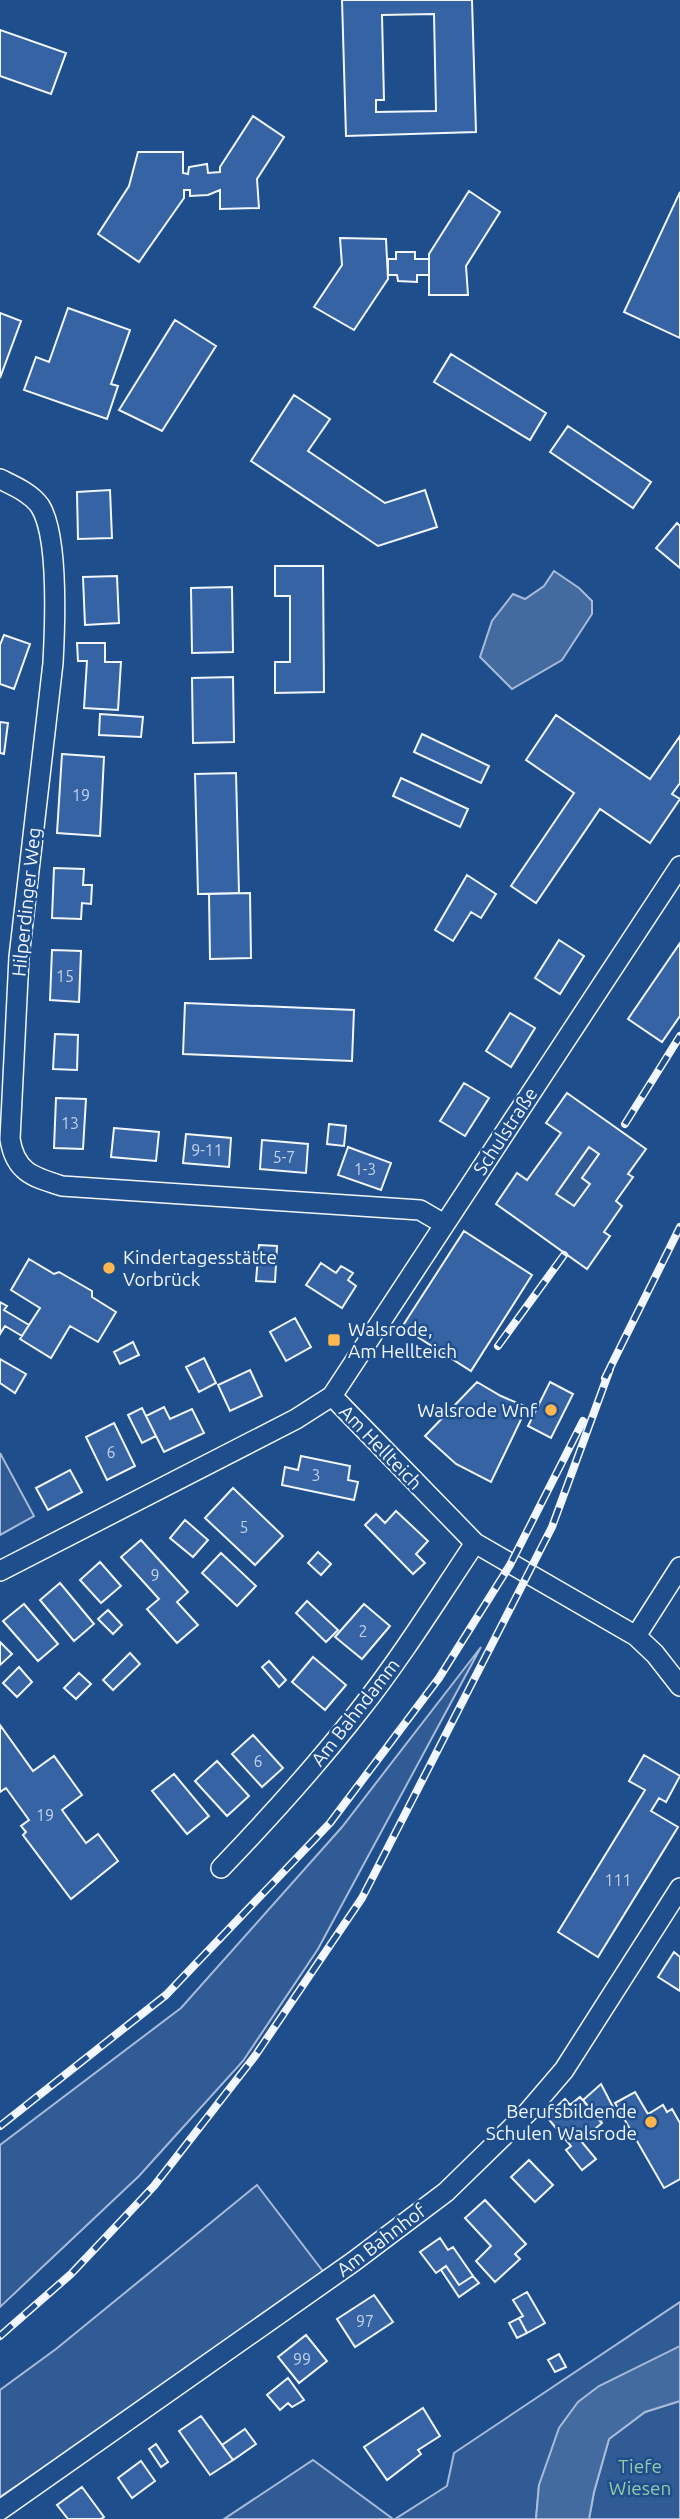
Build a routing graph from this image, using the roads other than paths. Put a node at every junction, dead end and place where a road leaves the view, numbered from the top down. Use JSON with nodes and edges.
{"nodes":[{"id":1,"x":0,"y":479,"type":"edge"},
{"id":2,"x":680,"y":866,"type":"edge"},
{"id":3,"x":444,"y":1224,"type":"junction"},
{"id":4,"x":332,"y":1396,"type":"junction"},
{"id":5,"x":475,"y":1544,"type":"junction"},
{"id":6,"x":680,"y":1567,"type":"edge"},
{"id":7,"x":0,"y":1571,"type":"edge"},
{"id":8,"x":636,"y":1636,"type":"junction"},
{"id":9,"x":680,"y":1686,"type":"edge"},
{"id":10,"x":220,"y":1868,"type":"dead end"},
{"id":11,"x":680,"y":1888,"type":"edge"},
{"id":12,"x":0,"y":2510,"type":"edge"}],
"edges":[{"from":1,"to":3,"type":"street","name":"Hilperdinger Weg"},
{"from":2,"to":3,"type":"street","name":"Schulstraße"},
{"from":3,"to":4,"type":"street","name":"Schulstraße"},
{"from":4,"to":5,"type":"street","name":"Am Hellteich"},
{"from":4,"to":7,"type":"street","name":"Am Hellteich"},
{"from":5,"to":8,"type":"street","name":"Am Hellteich"},
{"from":5,"to":10,"type":"street","name":"Am Bahndamm"},
{"from":6,"to":8,"type":"street"},
{"from":8,"to":9,"type":"street"},
{"from":11,"to":12,"type":"street","name":"Am Bahnhof"}]}
